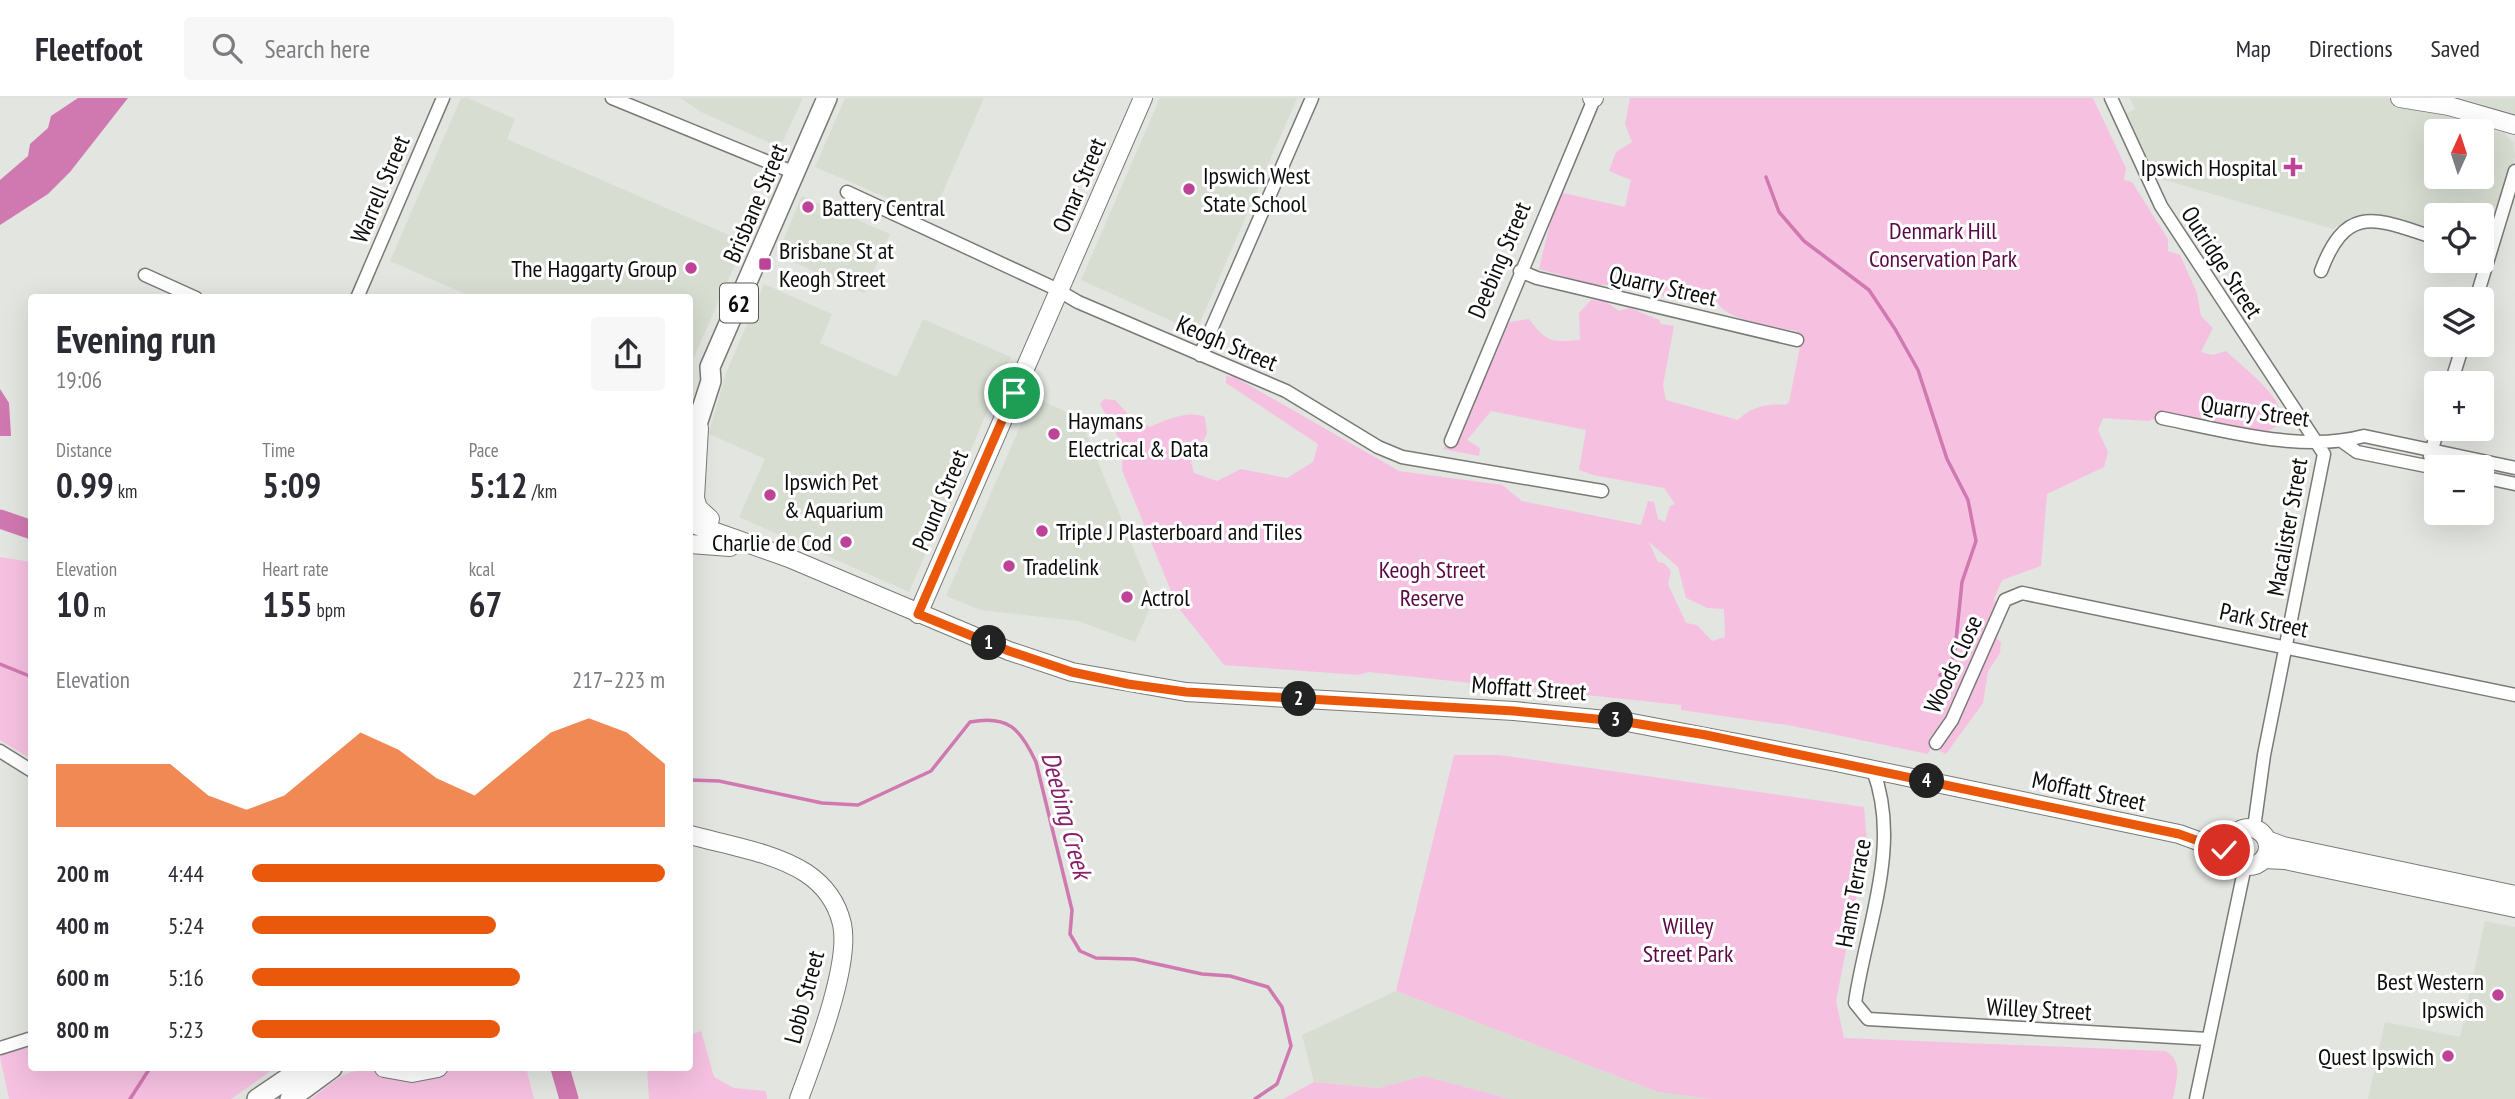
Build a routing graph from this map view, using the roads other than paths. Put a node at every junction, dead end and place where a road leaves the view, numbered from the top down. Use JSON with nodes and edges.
{"nodes":[{"id":1,"x":443,"y":98,"type":"edge"},
{"id":2,"x":612,"y":98,"type":"edge"},
{"id":3,"x":827,"y":98,"type":"edge"},
{"id":4,"x":1143,"y":98,"type":"edge"},
{"id":5,"x":1312,"y":98,"type":"edge"},
{"id":6,"x":1593,"y":98,"type":"edge"},
{"id":7,"x":2111,"y":98,"type":"edge"},
{"id":8,"x":2400,"y":98,"type":"edge"},
{"id":9,"x":2420,"y":98,"type":"edge"},
{"id":10,"x":2441,"y":103,"type":"edge"},
{"id":11,"x":2515,"y":125,"type":"edge"},
{"id":12,"x":2515,"y":170,"type":"edge"},
{"id":13,"x":795,"y":173,"type":"junction"},
{"id":14,"x":847,"y":192,"type":"dead end"},
{"id":15,"x":2494,"y":230,"type":"edge"},
{"id":16,"x":2424,"y":234,"type":"edge"},
{"id":17,"x":1520,"y":271,"type":"junction"},
{"id":18,"x":2321,"y":271,"type":"dead end"},
{"id":19,"x":145,"y":275,"type":"dead end"},
{"id":20,"x":1060,"y":292,"type":"junction"},
{"id":21,"x":187,"y":294,"type":"edge"},
{"id":22,"x":359,"y":294,"type":"edge"},
{"id":23,"x":1797,"y":340,"type":"dead end"},
{"id":24,"x":1200,"y":355,"type":"junction"},
{"id":25,"x":694,"y":411,"type":"edge"},
{"id":26,"x":2162,"y":418,"type":"dead end"},
{"id":27,"x":2315,"y":440,"type":"junction"},
{"id":28,"x":1451,"y":441,"type":"dead end"},
{"id":29,"x":2434,"y":441,"type":"edge"},
{"id":30,"x":2343,"y":442,"type":"junction"},
{"id":31,"x":2431,"y":450,"type":"junction"},
{"id":32,"x":2431,"y":455,"type":"edge"},
{"id":33,"x":2424,"y":465,"type":"edge"},
{"id":34,"x":2515,"y":468,"type":"edge"},
{"id":35,"x":2494,"y":480,"type":"edge"},
{"id":36,"x":2515,"y":484,"type":"edge"},
{"id":37,"x":1602,"y":491,"type":"dead end"},
{"id":38,"x":693,"y":512,"type":"edge"},
{"id":39,"x":710,"y":519,"type":"junction"},
{"id":40,"x":693,"y":524,"type":"edge"},
{"id":41,"x":693,"y":544,"type":"edge"},
{"id":42,"x":789,"y":558,"type":"junction"},
{"id":43,"x":2005,"y":600,"type":"joint"},
{"id":44,"x":918,"y":614,"type":"junction"},
{"id":45,"x":2287,"y":647,"type":"junction"},
{"id":46,"x":2515,"y":695,"type":"edge"},
{"id":47,"x":1936,"y":743,"type":"dead end"},
{"id":48,"x":0,"y":751,"type":"edge"},
{"id":49,"x":28,"y":768,"type":"edge"},
{"id":50,"x":1873,"y":770,"type":"junction"},
{"id":51,"x":2236,"y":833,"type":"junction"},
{"id":52,"x":2179,"y":834,"type":"junction"},
{"id":53,"x":2261,"y":834,"type":"junction"},
{"id":54,"x":693,"y":836,"type":"edge"},
{"id":55,"x":2231,"y":853,"type":"junction"},
{"id":56,"x":2264,"y":859,"type":"junction"},
{"id":57,"x":2245,"y":866,"type":"junction"},
{"id":58,"x":2515,"y":895,"type":"edge"},
{"id":59,"x":2515,"y":908,"type":"edge"},
{"id":60,"x":1868,"y":1019,"type":"joint"},
{"id":61,"x":28,"y":1039,"type":"edge"},
{"id":62,"x":2208,"y":1039,"type":"junction"},
{"id":63,"x":0,"y":1048,"type":"edge"},
{"id":64,"x":299,"y":1071,"type":"edge"},
{"id":65,"x":328,"y":1071,"type":"edge"},
{"id":66,"x":401,"y":1071,"type":"edge"},
{"id":67,"x":422,"y":1071,"type":"edge"},
{"id":68,"x":257,"y":1099,"type":"edge"},
{"id":69,"x":290,"y":1099,"type":"edge"},
{"id":70,"x":799,"y":1099,"type":"edge"},
{"id":71,"x":2196,"y":1099,"type":"edge"}],
"edges":[{"from":1,"to":22,"type":"street","name":"Warrell Street"},
{"from":2,"to":13,"type":"street"},
{"from":3,"to":13,"type":"main road","name":"Brisbane Street","number":"62"},
{"from":4,"to":20,"type":"main road","name":"Omar Street"},
{"from":5,"to":24,"type":"street"},
{"from":6,"to":17,"type":"street","name":"Deebing Street"},
{"from":7,"to":27,"type":"street","name":"Outridge Street"},
{"from":8,"to":10,"type":"main road"},
{"from":9,"to":10,"type":"main road"},
{"from":10,"to":11,"type":"main road"},
{"from":12,"to":15,"type":"street"},
{"from":13,"to":25,"type":"main road","name":"Brisbane Street","number":"62"},
{"from":14,"to":20,"type":"street","name":"Keogh Street"},
{"from":16,"to":18,"type":"street"},
{"from":17,"to":23,"type":"street","name":"Quarry Street"},
{"from":17,"to":28,"type":"street","name":"Deebing Street"},
{"from":19,"to":21,"type":"street"},
{"from":20,"to":24,"type":"street","name":"Keogh Street"},
{"from":20,"to":44,"type":"main road","name":"Pound Street"},
{"from":24,"to":37,"type":"street","name":"Keogh Street"},
{"from":25,"to":39,"type":"main road"},
{"from":26,"to":27,"type":"street","name":"Quarry Street"},
{"from":27,"to":30,"type":"street","name":"Quarry Street"},
{"from":27,"to":45,"type":"street","name":"Macalister Street"},
{"from":29,"to":31,"type":"street"},
{"from":30,"to":31,"type":"street","name":"Quarry Street"},
{"from":30,"to":33,"type":"street","name":"Quarry Street"},
{"from":31,"to":32,"type":"street"},
{"from":31,"to":34,"type":"street","name":"Quarry Street"},
{"from":35,"to":36,"type":"street"},
{"from":38,"to":39,"type":"main road"},
{"from":39,"to":42,"type":"main road"},
{"from":40,"to":42,"type":"main road"},
{"from":41,"to":42,"type":"main road"},
{"from":42,"to":44,"type":"main road","name":"Moffatt Street"},
{"from":43,"to":45,"type":"street","name":"Park Street"},
{"from":43,"to":47,"type":"street","name":"Woods Close"},
{"from":44,"to":50,"type":"main road","name":"Moffatt Street"},
{"from":45,"to":46,"type":"street","name":"Park Street"},
{"from":45,"to":53,"type":"street","name":"Macalister Street"},
{"from":48,"to":49,"type":"street"},
{"from":50,"to":52,"type":"main road","name":"Moffatt Street"},
{"from":50,"to":60,"type":"street","name":"Hams Terrace"},
{"from":51,"to":52,"type":"main road","name":"Moffatt Street"},
{"from":51,"to":53,"type":"main road"},
{"from":51,"to":55,"type":"main road"},
{"from":52,"to":55,"type":"main road","name":"Moffatt Street"},
{"from":53,"to":56,"type":"main road"},
{"from":53,"to":58,"type":"main road"},
{"from":54,"to":70,"type":"main road","name":"Lobb Street"},
{"from":55,"to":57,"type":"main road"},
{"from":56,"to":57,"type":"main road"},
{"from":56,"to":59,"type":"main road"},
{"from":57,"to":62,"type":"street"},
{"from":60,"to":62,"type":"street","name":"Willey Street"},
{"from":61,"to":63,"type":"street"},
{"from":62,"to":71,"type":"street"},
{"from":64,"to":68,"type":"main road"},
{"from":65,"to":69,"type":"main road"},
{"from":66,"to":67,"type":"main road"}]}
